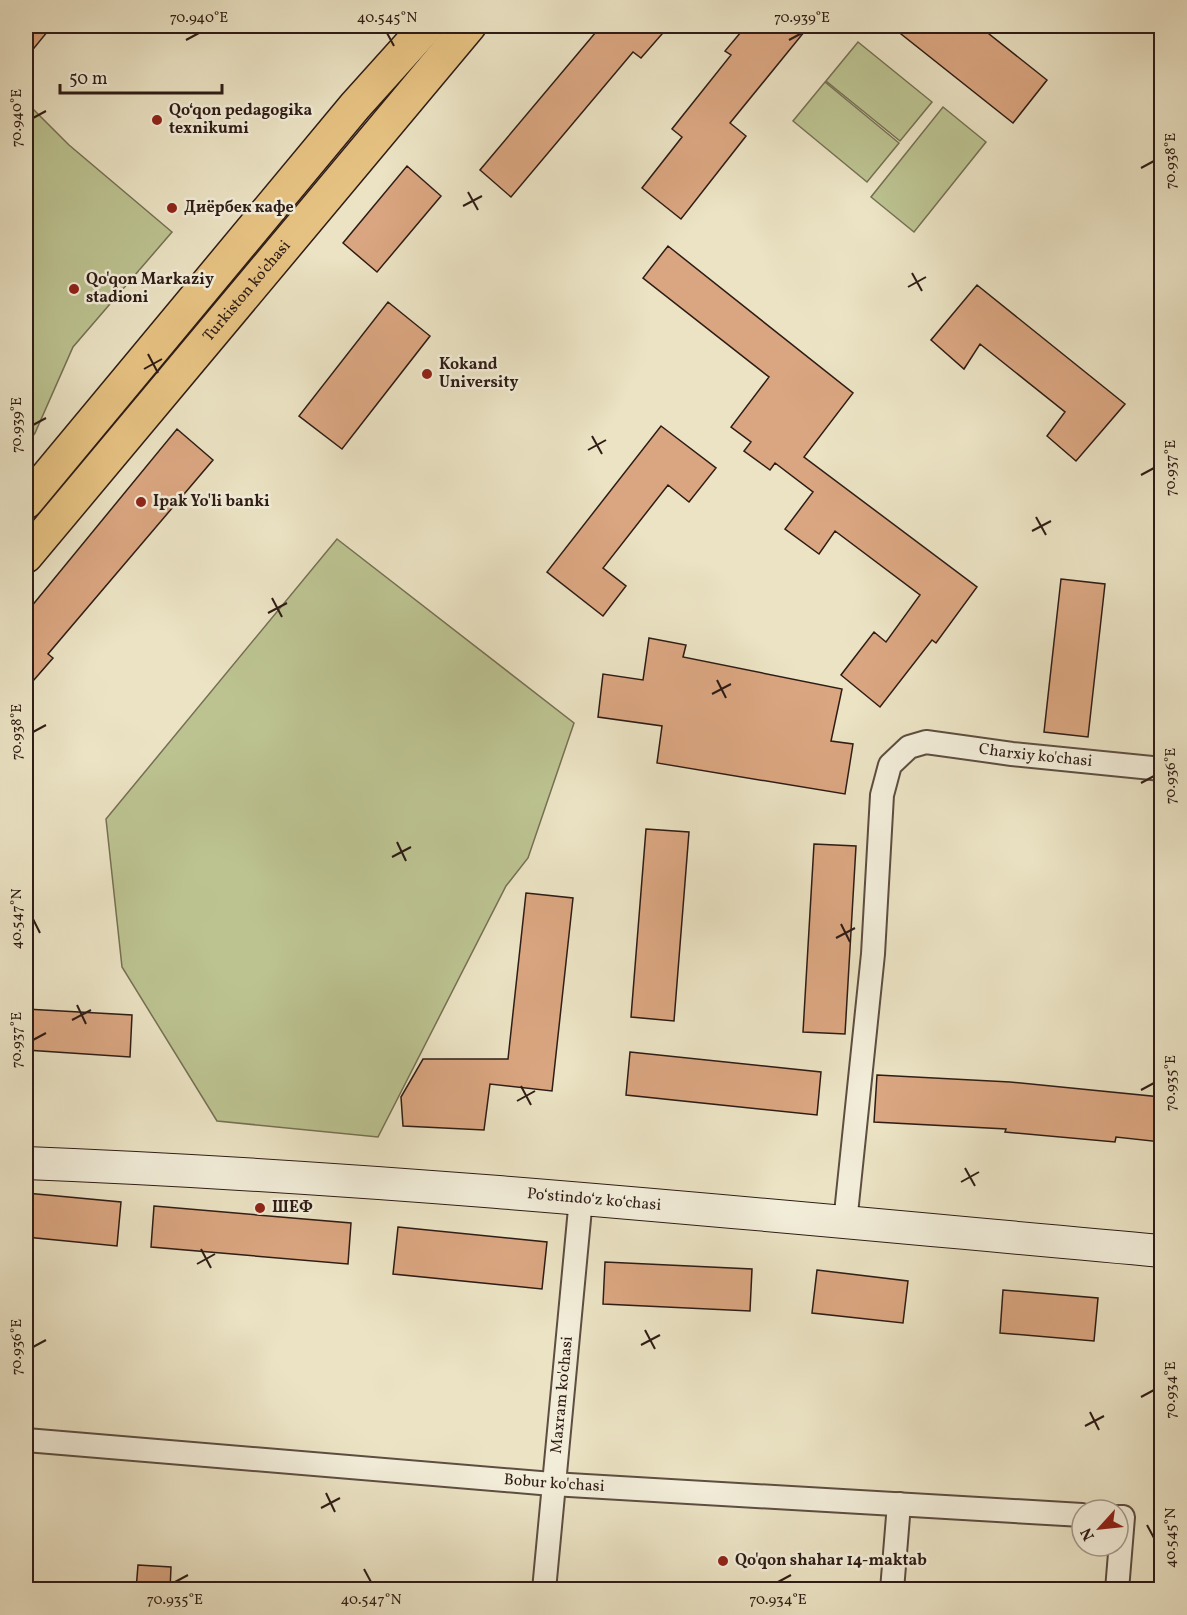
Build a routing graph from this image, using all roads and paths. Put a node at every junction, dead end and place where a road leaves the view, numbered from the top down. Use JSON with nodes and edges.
{"nodes":[{"id":1,"x":427,"y":26,"type":"edge"},
{"id":2,"x":469,"y":26,"type":"edge"},
{"id":3,"x":26,"y":502,"type":"edge"},
{"id":4,"x":26,"y":556,"type":"edge"},
{"id":5,"x":1161,"y":769,"type":"edge"},
{"id":6,"x":26,"y":1163,"type":"edge"},
{"id":7,"x":581,"y":1198,"type":"junction"},
{"id":8,"x":845,"y":1222,"type":"junction"},
{"id":9,"x":1161,"y":1251,"type":"edge"},
{"id":10,"x":26,"y":1440,"type":"edge"},
{"id":11,"x":552,"y":1484,"type":"junction"},
{"id":12,"x":899,"y":1504,"type":"junction"},
{"id":13,"x":1070,"y":1514,"type":"edge"},
{"id":14,"x":1118,"y":1558,"type":"edge"},
{"id":15,"x":544,"y":1590,"type":"edge"},
{"id":16,"x":892,"y":1590,"type":"edge"},
{"id":17,"x":1117,"y":1590,"type":"edge"}],
"edges":[{"from":1,"to":3,"type":"main road","name":"Turkiston ko'chasi"},
{"from":2,"to":4,"type":"main road","name":"Turkiston ko'chasi"},
{"from":5,"to":8,"type":"street","name":"Charxiy ko'chasi"},
{"from":6,"to":7,"type":"main road","name":"Poʻstindoʻz koʻchasi"},
{"from":7,"to":8,"type":"main road","name":"Poʻstindoʻz koʻchasi"},
{"from":7,"to":11,"type":"street","name":"Maxram ko'chasi"},
{"from":8,"to":9,"type":"main road","name":"Poʻstindoʻz koʻchasi"},
{"from":10,"to":11,"type":"street","name":"Bobur ko'chasi"},
{"from":11,"to":12,"type":"street","name":"Bobur ko'chasi"},
{"from":11,"to":15,"type":"street","name":"Maxram ko'chasi"},
{"from":12,"to":13,"type":"street","name":"Bobur ko'chasi"},
{"from":12,"to":16,"type":"street"},
{"from":14,"to":17,"type":"street"}]}
